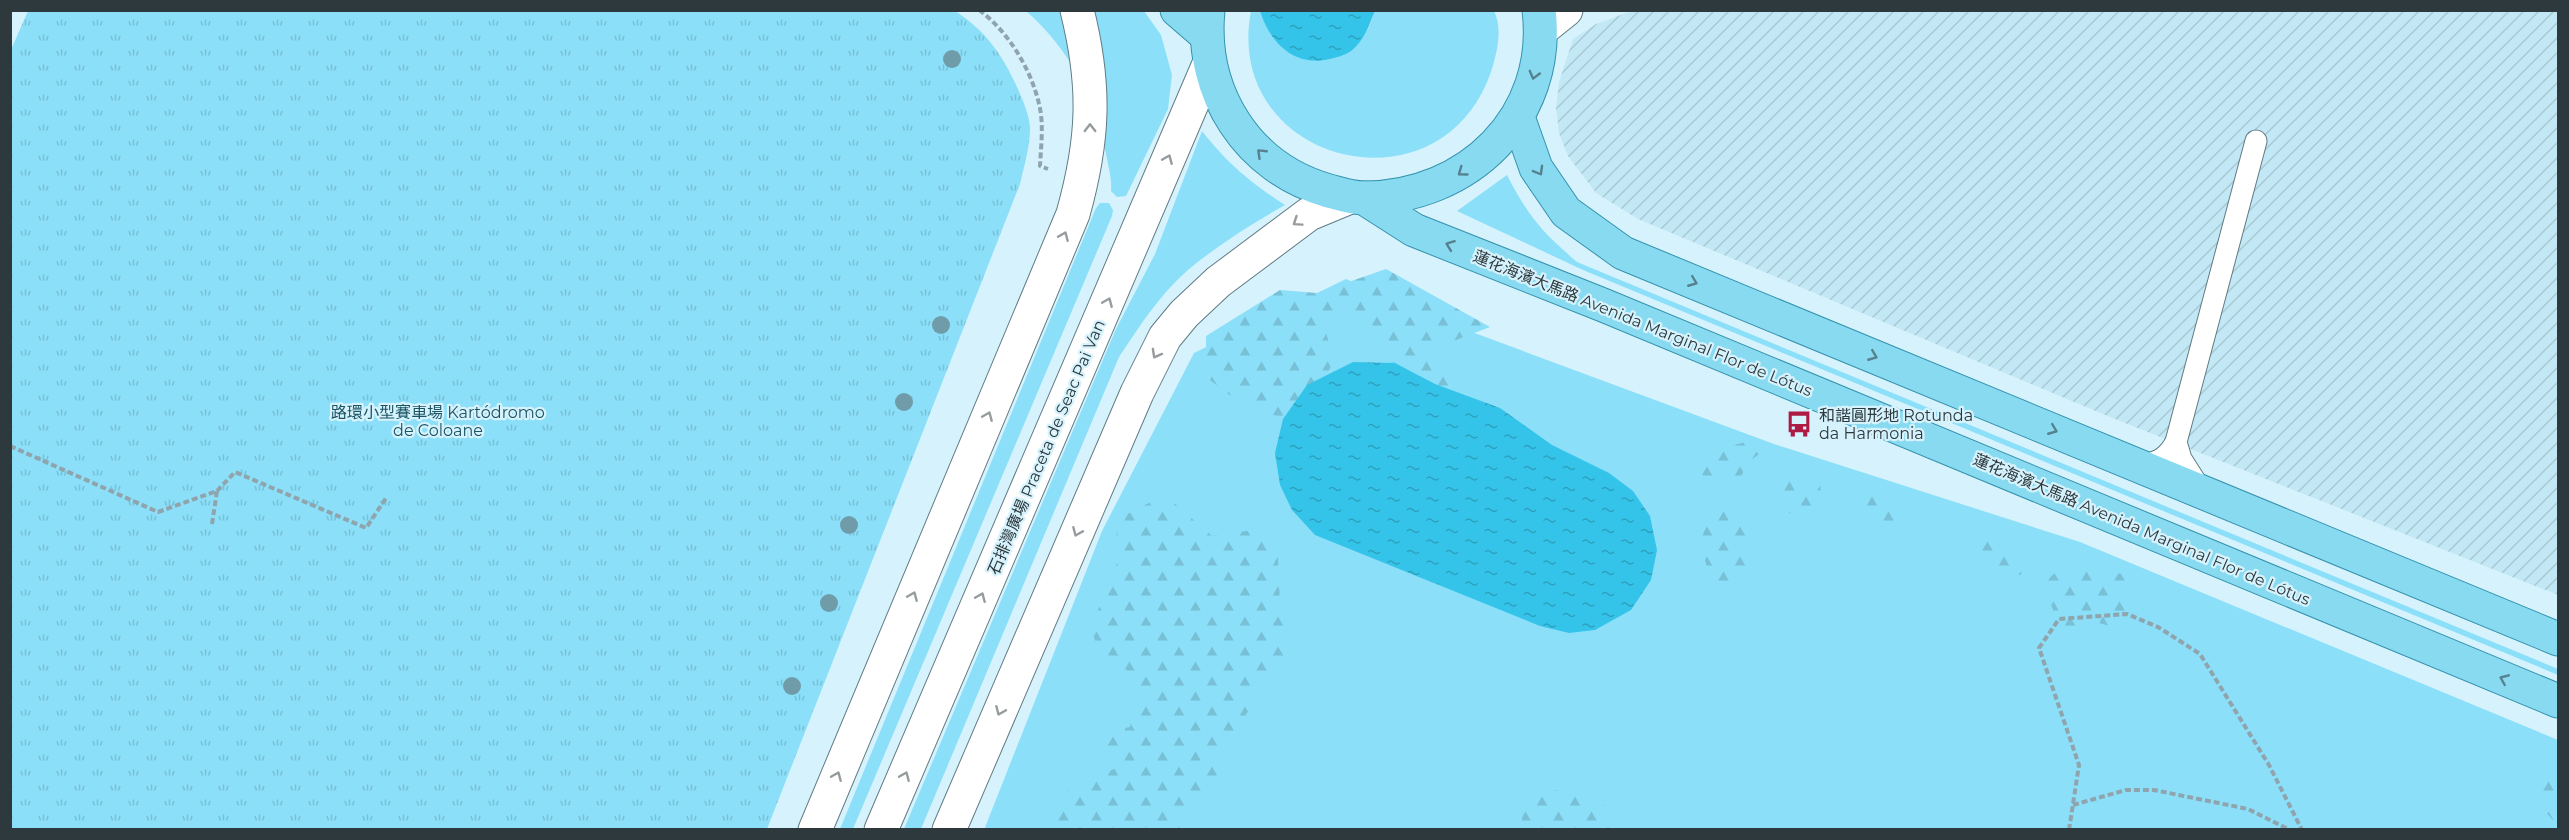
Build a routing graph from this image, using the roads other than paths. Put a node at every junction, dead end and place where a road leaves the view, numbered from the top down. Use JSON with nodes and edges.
{"nodes":[{"id":1,"x":1077,"y":10,"type":"edge"},
{"id":2,"x":1177,"y":10,"type":"edge"},
{"id":3,"x":1548,"y":17,"type":"edge"},
{"id":4,"x":1208,"y":37,"type":"edge"},
{"id":5,"x":1518,"y":117,"type":"junction"},
{"id":6,"x":2256,"y":141,"type":"dead end"},
{"id":7,"x":1357,"y":198,"type":"junction"},
{"id":8,"x":2176,"y":442,"type":"junction"},
{"id":9,"x":2138,"y":465,"type":"junction"},
{"id":10,"x":2202,"y":492,"type":"junction"},
{"id":11,"x":2559,"y":639,"type":"edge"},
{"id":12,"x":2559,"y":701,"type":"edge"},
{"id":13,"x":814,"y":830,"type":"edge"},
{"id":14,"x":881,"y":830,"type":"edge"},
{"id":15,"x":949,"y":830,"type":"edge"}],
"edges":[{"from":13,"to":1,"type":"street","one_way":true},
{"from":2,"to":4,"type":"main road"},
{"from":3,"to":5,"type":"main road","one_way":true},
{"from":7,"to":4,"type":"main road","one_way":true},
{"from":14,"to":4,"type":"street","name":"石排灣廣場 Praceta de Seac Pai Van","one_way":true},
{"from":5,"to":7,"type":"main road","one_way":true},
{"from":5,"to":9,"type":"main road","one_way":true},
{"from":6,"to":8,"type":"lane"},
{"from":12,"to":7,"type":"main road","name":"蓮花海濱大馬路 Avenida Marginal Flor de Lótus","one_way":true},
{"from":7,"to":15,"type":"street","one_way":true},
{"from":8,"to":9,"type":"lane"},
{"from":8,"to":10,"type":"lane"},
{"from":9,"to":10,"type":"main road"},
{"from":10,"to":11,"type":"main road"}]}
